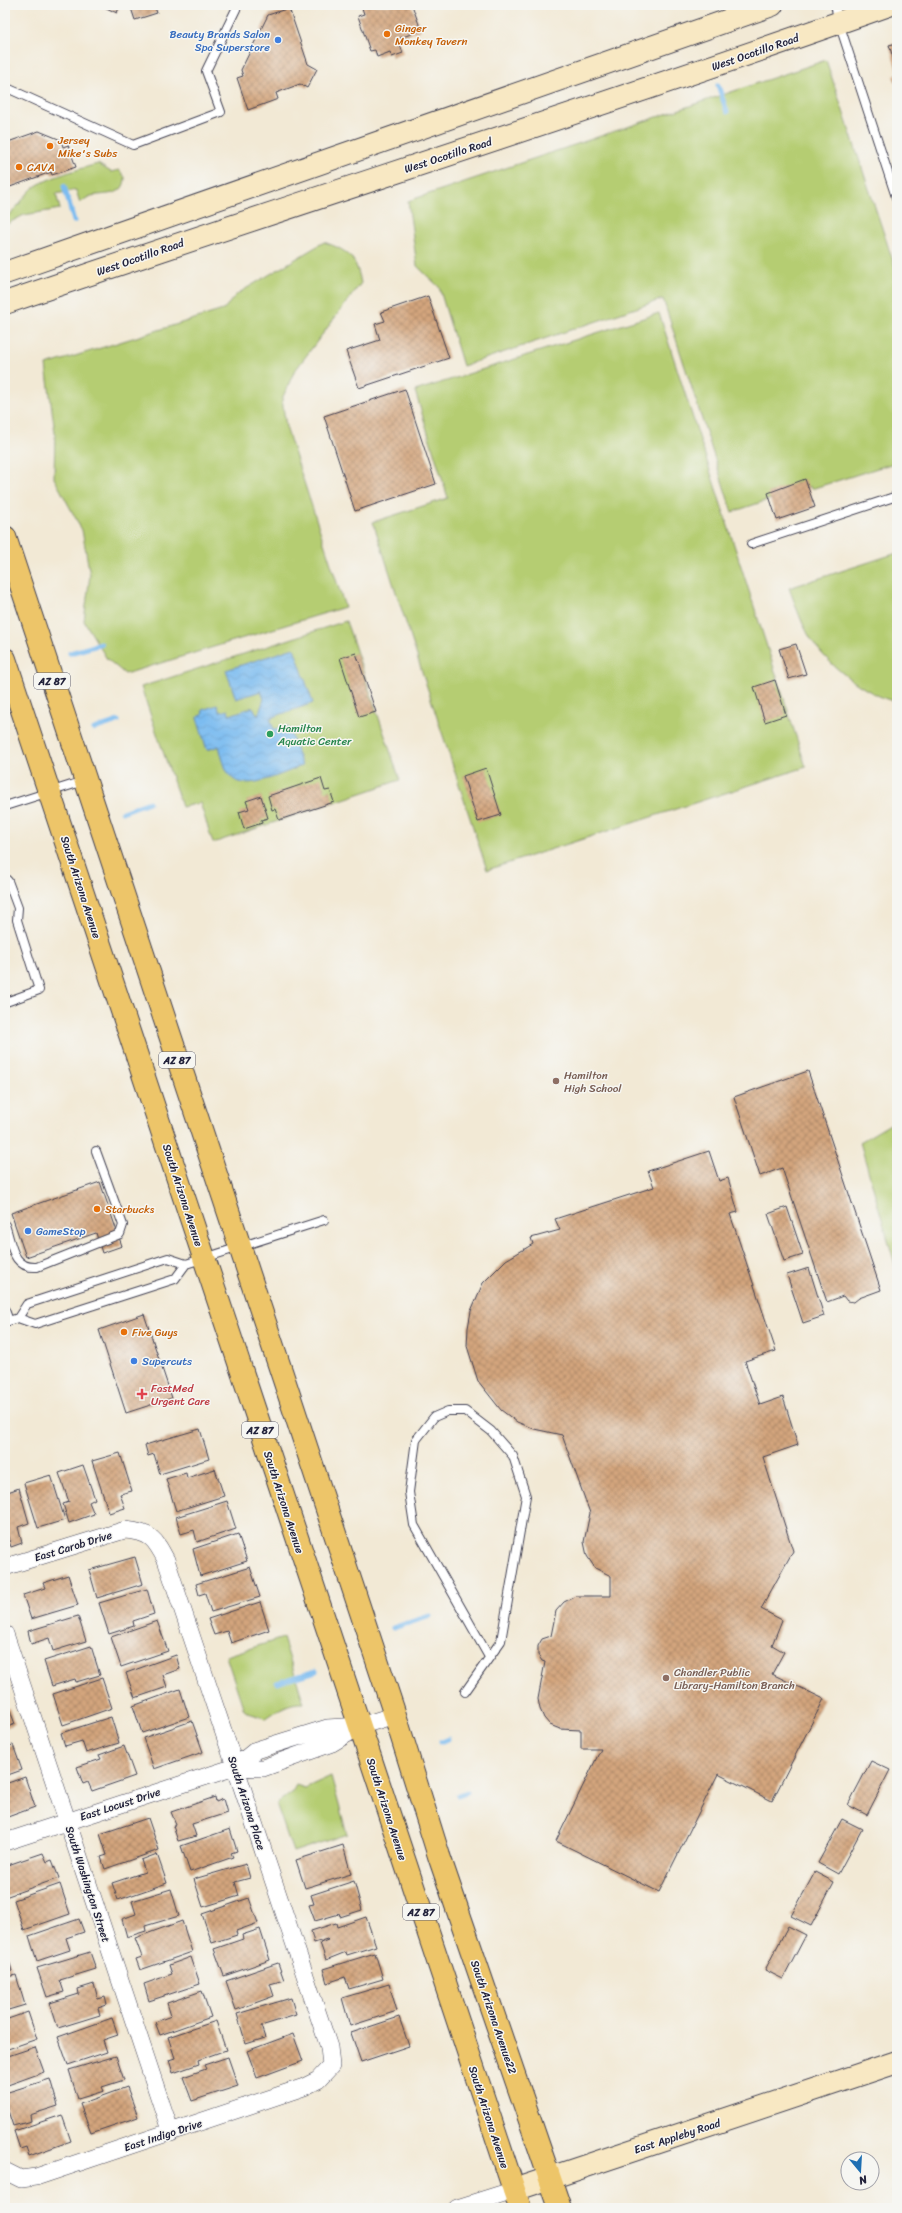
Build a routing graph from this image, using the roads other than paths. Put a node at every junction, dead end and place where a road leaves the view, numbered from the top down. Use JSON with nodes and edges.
{"nodes":[{"id":1,"x":238,"y":5,"type":"edge"},
{"id":2,"x":772,"y":5,"type":"edge"},
{"id":3,"x":889,"y":5,"type":"edge"},
{"id":4,"x":837,"y":14,"type":"edge"},
{"id":5,"x":5,"y":87,"type":"edge"},
{"id":6,"x":897,"y":200,"type":"edge"},
{"id":7,"x":5,"y":273,"type":"edge"},
{"id":8,"x":5,"y":303,"type":"edge"},
{"id":9,"x":897,"y":496,"type":"edge"},
{"id":10,"x":5,"y":537,"type":"edge"},
{"id":11,"x":751,"y":544,"type":"dead end"},
{"id":12,"x":5,"y":659,"type":"edge"},
{"id":13,"x":85,"y":780,"type":"junction"},
{"id":14,"x":50,"y":793,"type":"junction"},
{"id":15,"x":5,"y":806,"type":"edge"},
{"id":16,"x":5,"y":878,"type":"edge"},
{"id":17,"x":6,"y":1002,"type":"dead end"},
{"id":18,"x":96,"y":1151,"type":"dead end"},
{"id":19,"x":324,"y":1220,"type":"dead end"},
{"id":20,"x":5,"y":1225,"type":"edge"},
{"id":21,"x":240,"y":1246,"type":"junction"},
{"id":22,"x":195,"y":1262,"type":"junction"},
{"id":23,"x":5,"y":1310,"type":"edge"},
{"id":24,"x":18,"y":1318,"type":"junction"},
{"id":25,"x":7,"y":1321,"type":"edge"},
{"id":26,"x":142,"y":1531,"type":"joint"},
{"id":27,"x":5,"y":1568,"type":"edge"},
{"id":28,"x":5,"y":1634,"type":"edge"},
{"id":29,"x":489,"y":1657,"type":"junction"},
{"id":30,"x":465,"y":1692,"type":"dead end"},
{"id":31,"x":395,"y":1715,"type":"junction"},
{"id":32,"x":360,"y":1726,"type":"junction"},
{"id":33,"x":235,"y":1767,"type":"junction"},
{"id":34,"x":67,"y":1821,"type":"junction"},
{"id":35,"x":5,"y":1842,"type":"edge"},
{"id":36,"x":897,"y":2062,"type":"edge"},
{"id":37,"x":318,"y":2080,"type":"joint"},
{"id":38,"x":171,"y":2133,"type":"junction"},
{"id":39,"x":6,"y":2172,"type":"edge"},
{"id":40,"x":550,"y":2178,"type":"junction"},
{"id":41,"x":517,"y":2199,"type":"edge"},
{"id":42,"x":457,"y":2208,"type":"edge"},
{"id":43,"x":560,"y":2208,"type":"edge"}],
"edges":[{"from":1,"to":5,"type":"lane"},
{"from":2,"to":7,"type":"main road"},
{"from":3,"to":4,"type":"main road","name":"West Ocotillo Road"},
{"from":4,"to":6,"type":"lane"},
{"from":4,"to":8,"type":"main road","name":"West Ocotillo Road"},
{"from":9,"to":11,"type":"lane"},
{"from":10,"to":13,"type":"main road","number":"AZ 87"},
{"from":12,"to":14,"type":"main road","name":"South Arizona Avenue","number":"AZ 87"},
{"from":13,"to":14,"type":"lane"},
{"from":13,"to":21,"type":"main road","number":"AZ 87"},
{"from":14,"to":15,"type":"lane"},
{"from":14,"to":22,"type":"main road","name":"South Arizona Avenue","number":"AZ 87"},
{"from":16,"to":17,"type":"lane"},
{"from":18,"to":20,"type":"lane"},
{"from":19,"to":21,"type":"lane"},
{"from":21,"to":22,"type":"lane"},
{"from":21,"to":31,"type":"main road","number":"AZ 87"},
{"from":22,"to":24,"type":"lane"},
{"from":22,"to":24,"type":"lane"},
{"from":22,"to":32,"type":"main road","name":"South Arizona Avenue","number":"AZ 87"},
{"from":23,"to":25,"type":"lane"},
{"from":24,"to":25,"type":"lane"},
{"from":26,"to":27,"type":"street","name":"East Carob Drive"},
{"from":26,"to":33,"type":"street","name":"South Arizona Place"},
{"from":28,"to":34,"type":"street","name":"South Washington Street"},
{"from":29,"to":29,"type":"lane"},
{"from":29,"to":30,"type":"lane"},
{"from":31,"to":32,"type":"street","name":"East Locust Drive"},
{"from":31,"to":40,"type":"main road","name":"South Arizona Avenue22","number":"AZ 87"},
{"from":32,"to":33,"type":"street","name":"East Locust Drive"},
{"from":32,"to":41,"type":"main road","name":"South Arizona Avenue","number":"AZ 87"},
{"from":33,"to":34,"type":"street","name":"East Locust Drive"},
{"from":33,"to":37,"type":"street","name":"South Arizona Place"},
{"from":34,"to":35,"type":"street","name":"East Locust Drive"},
{"from":34,"to":38,"type":"street","name":"South Washington Street"},
{"from":36,"to":40,"type":"main road","name":"East Appleby Road"},
{"from":37,"to":38,"type":"street","name":"East Indigo Drive"},
{"from":38,"to":39,"type":"street","name":"East Indigo Drive"},
{"from":40,"to":41,"type":"main road","name":"East Appleby Road"},
{"from":40,"to":43,"type":"main road","number":"AZ 87"},
{"from":41,"to":42,"type":"street","name":"East Appleby Road"}]}
